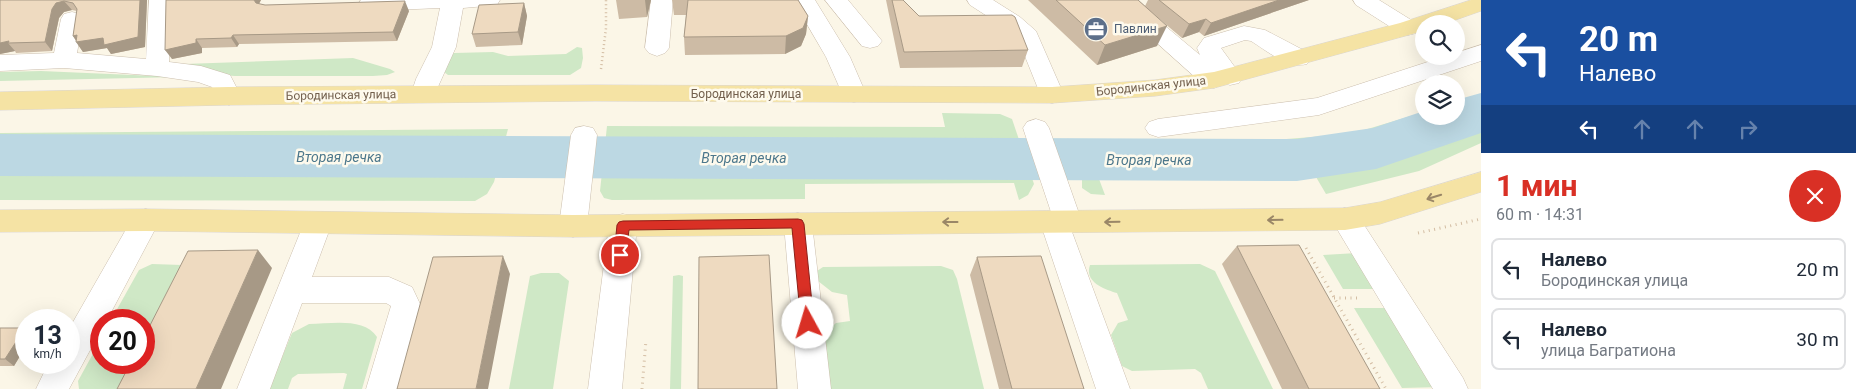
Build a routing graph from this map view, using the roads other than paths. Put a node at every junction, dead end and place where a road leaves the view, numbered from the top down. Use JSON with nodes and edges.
{"nodes":[{"id":1,"x":160,"y":0,"type":"edge"},
{"id":2,"x":489,"y":0,"type":"edge"},
{"id":3,"x":662,"y":0,"type":"edge"},
{"id":4,"x":804,"y":0,"type":"edge"},
{"id":5,"x":836,"y":0,"type":"edge"},
{"id":6,"x":978,"y":0,"type":"edge"},
{"id":7,"x":1120,"y":0,"type":"edge"},
{"id":8,"x":1364,"y":0,"type":"edge"},
{"id":9,"x":453,"y":1,"type":"edge"},
{"id":10,"x":347,"y":4,"type":"edge"},
{"id":11,"x":1481,"y":4,"type":"edge"},
{"id":12,"x":72,"y":19,"type":"dead end"},
{"id":13,"x":1408,"y":28,"type":"junction"},
{"id":14,"x":870,"y":41,"type":"dead end"},
{"id":15,"x":657,"y":48,"type":"dead end"},
{"id":16,"x":1481,"y":53,"type":"edge"},
{"id":17,"x":1298,"y":58,"type":"junction"},
{"id":18,"x":64,"y":60,"type":"junction"},
{"id":19,"x":0,"y":64,"type":"edge"},
{"id":20,"x":157,"y":68,"type":"junction"},
{"id":21,"x":1222,"y":78,"type":"junction"},
{"id":22,"x":423,"y":94,"type":"junction"},
{"id":23,"x":854,"y":94,"type":"junction"},
{"id":24,"x":1052,"y":95,"type":"junction"},
{"id":25,"x":229,"y":96,"type":"junction"},
{"id":26,"x":0,"y":101,"type":"edge"},
{"id":27,"x":1036,"y":128,"type":"dead end"},
{"id":28,"x":1158,"y":128,"type":"dead end"},
{"id":29,"x":584,"y":135,"type":"dead end"},
{"id":30,"x":1481,"y":182,"type":"edge"},
{"id":31,"x":1345,"y":219,"type":"junction"},
{"id":32,"x":146,"y":220,"type":"junction"},
{"id":33,"x":0,"y":221,"type":"edge"},
{"id":34,"x":1061,"y":222,"type":"junction"},
{"id":35,"x":318,"y":223,"type":"junction"},
{"id":36,"x":798,"y":224,"type":"junction"},
{"id":37,"x":623,"y":225,"type":"junction"},
{"id":38,"x":573,"y":226,"type":"junction"},
{"id":39,"x":292,"y":290,"type":"junction"},
{"id":40,"x":80,"y":339,"type":"edge"},
{"id":41,"x":60,"y":374,"type":"edge"},
{"id":42,"x":52,"y":389,"type":"edge"},
{"id":43,"x":253,"y":389,"type":"edge"},
{"id":44,"x":382,"y":389,"type":"edge"},
{"id":45,"x":606,"y":389,"type":"edge"},
{"id":46,"x":814,"y":389,"type":"edge"},
{"id":47,"x":1113,"y":389,"type":"edge"},
{"id":48,"x":1451,"y":389,"type":"edge"}],
"edges":[{"from":1,"to":20,"type":"street"},
{"from":2,"to":9,"type":"street"},
{"from":3,"to":15,"type":"street"},
{"from":4,"to":23,"type":"street"},
{"from":5,"to":14,"type":"street"},
{"from":6,"to":24,"type":"street"},
{"from":7,"to":21,"type":"street"},
{"from":8,"to":13,"type":"street"},
{"from":9,"to":10,"type":"street"},
{"from":9,"to":22,"type":"street"},
{"from":11,"to":13,"type":"main road","name":"Бородинская улица"},
{"from":12,"to":18,"type":"street"},
{"from":13,"to":17,"type":"main road","name":"Бородинская улица"},
{"from":16,"to":28,"type":"street"},
{"from":17,"to":21,"type":"main road","name":"Бородинская улица"},
{"from":17,"to":21,"type":"street"},
{"from":18,"to":19,"type":"street"},
{"from":18,"to":20,"type":"street"},
{"from":20,"to":25,"type":"street"},
{"from":21,"to":24,"type":"main road","name":"Бородинская улица"},
{"from":22,"to":23,"type":"main road","name":"Бородинская улица"},
{"from":22,"to":25,"type":"main road","name":"Бородинская улица"},
{"from":23,"to":24,"type":"main road","name":"Бородинская улица"},
{"from":25,"to":26,"type":"main road","name":"Бородинская улица"},
{"from":27,"to":34,"type":"street"},
{"from":29,"to":38,"type":"street"},
{"from":30,"to":31,"type":"main road","one_way":true},
{"from":31,"to":34,"type":"main road","one_way":true},
{"from":31,"to":48,"type":"street"},
{"from":32,"to":33,"type":"main road"},
{"from":32,"to":35,"type":"main road"},
{"from":32,"to":40,"type":"street"},
{"from":34,"to":36,"type":"main road","one_way":true},
{"from":34,"to":47,"type":"street"},
{"from":35,"to":38,"type":"main road"},
{"from":35,"to":39,"type":"street"},
{"from":36,"to":37,"type":"main road"},
{"from":36,"to":46,"type":"street"},
{"from":37,"to":38,"type":"main road"},
{"from":37,"to":45,"type":"street"},
{"from":39,"to":43,"type":"street"},
{"from":39,"to":44,"type":"street"},
{"from":41,"to":42,"type":"street"}]}
